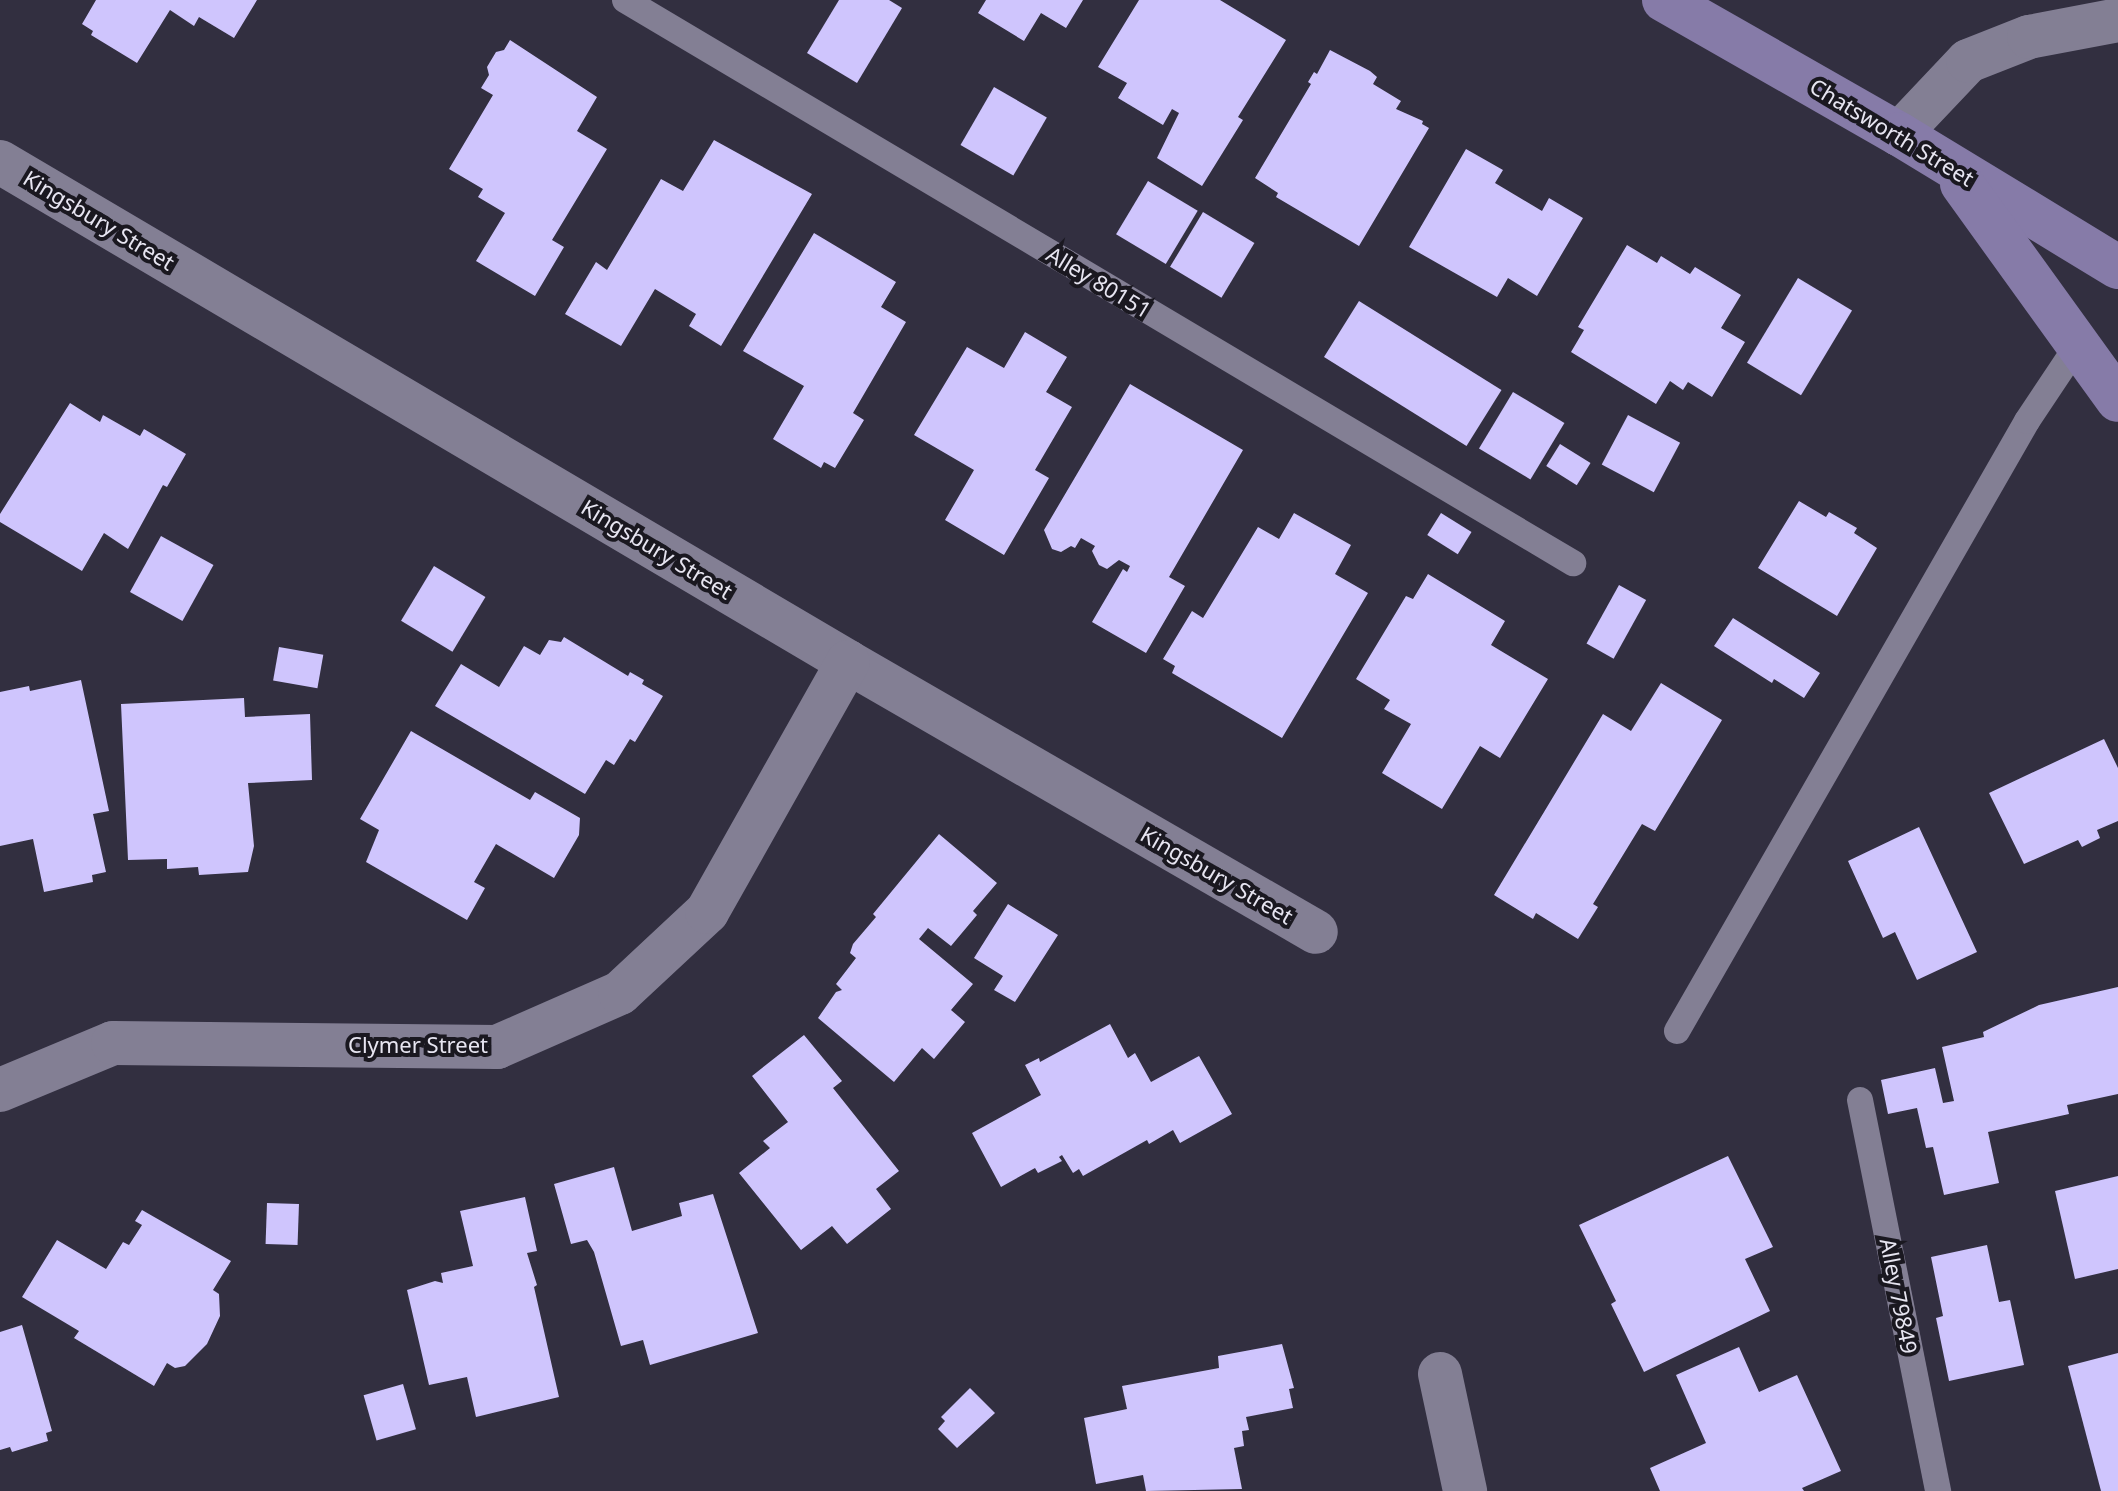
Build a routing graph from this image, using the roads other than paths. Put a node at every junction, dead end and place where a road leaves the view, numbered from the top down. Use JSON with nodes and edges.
{"nodes":[{"id":1,"x":625,"y":0,"type":"edge"},
{"id":2,"x":1664,"y":0,"type":"edge"},
{"id":3,"x":2118,"y":20,"type":"edge"},
{"id":4,"x":1899,"y":134,"type":"junction"},
{"id":5,"x":0,"y":162,"type":"edge"},
{"id":6,"x":1949,"y":166,"type":"junction"},
{"id":7,"x":2118,"y":267,"type":"edge"},
{"id":8,"x":2079,"y":343,"type":"junction"},
{"id":9,"x":2118,"y":400,"type":"edge"},
{"id":10,"x":1573,"y":563,"type":"dead end"},
{"id":11,"x":848,"y":662,"type":"junction"},
{"id":12,"x":1316,"y":932,"type":"dead end"},
{"id":13,"x":1677,"y":1031,"type":"dead end"},
{"id":14,"x":0,"y":1090,"type":"edge"},
{"id":15,"x":1860,"y":1100,"type":"dead end"},
{"id":16,"x":1440,"y":1374,"type":"dead end"},
{"id":17,"x":1465,"y":1491,"type":"edge"},
{"id":18,"x":1938,"y":1491,"type":"edge"}],
"edges":[{"from":1,"to":10,"type":"lane","name":"Alley 80151"},
{"from":2,"to":4,"type":"main road","name":"Chatsworth Street"},
{"from":3,"to":4,"type":"street"},
{"from":4,"to":6,"type":"main road","name":"Chatsworth Street"},
{"from":5,"to":11,"type":"street","name":"Kingsbury Street"},
{"from":6,"to":7,"type":"main road","name":"Chatsworth Street"},
{"from":6,"to":8,"type":"main road"},
{"from":8,"to":9,"type":"main road"},
{"from":8,"to":13,"type":"lane"},
{"from":11,"to":12,"type":"street","name":"Kingsbury Street"},
{"from":11,"to":14,"type":"street","name":"Clymer Street"},
{"from":15,"to":18,"type":"lane","name":"Alley 79849"},
{"from":16,"to":17,"type":"street"}]}
